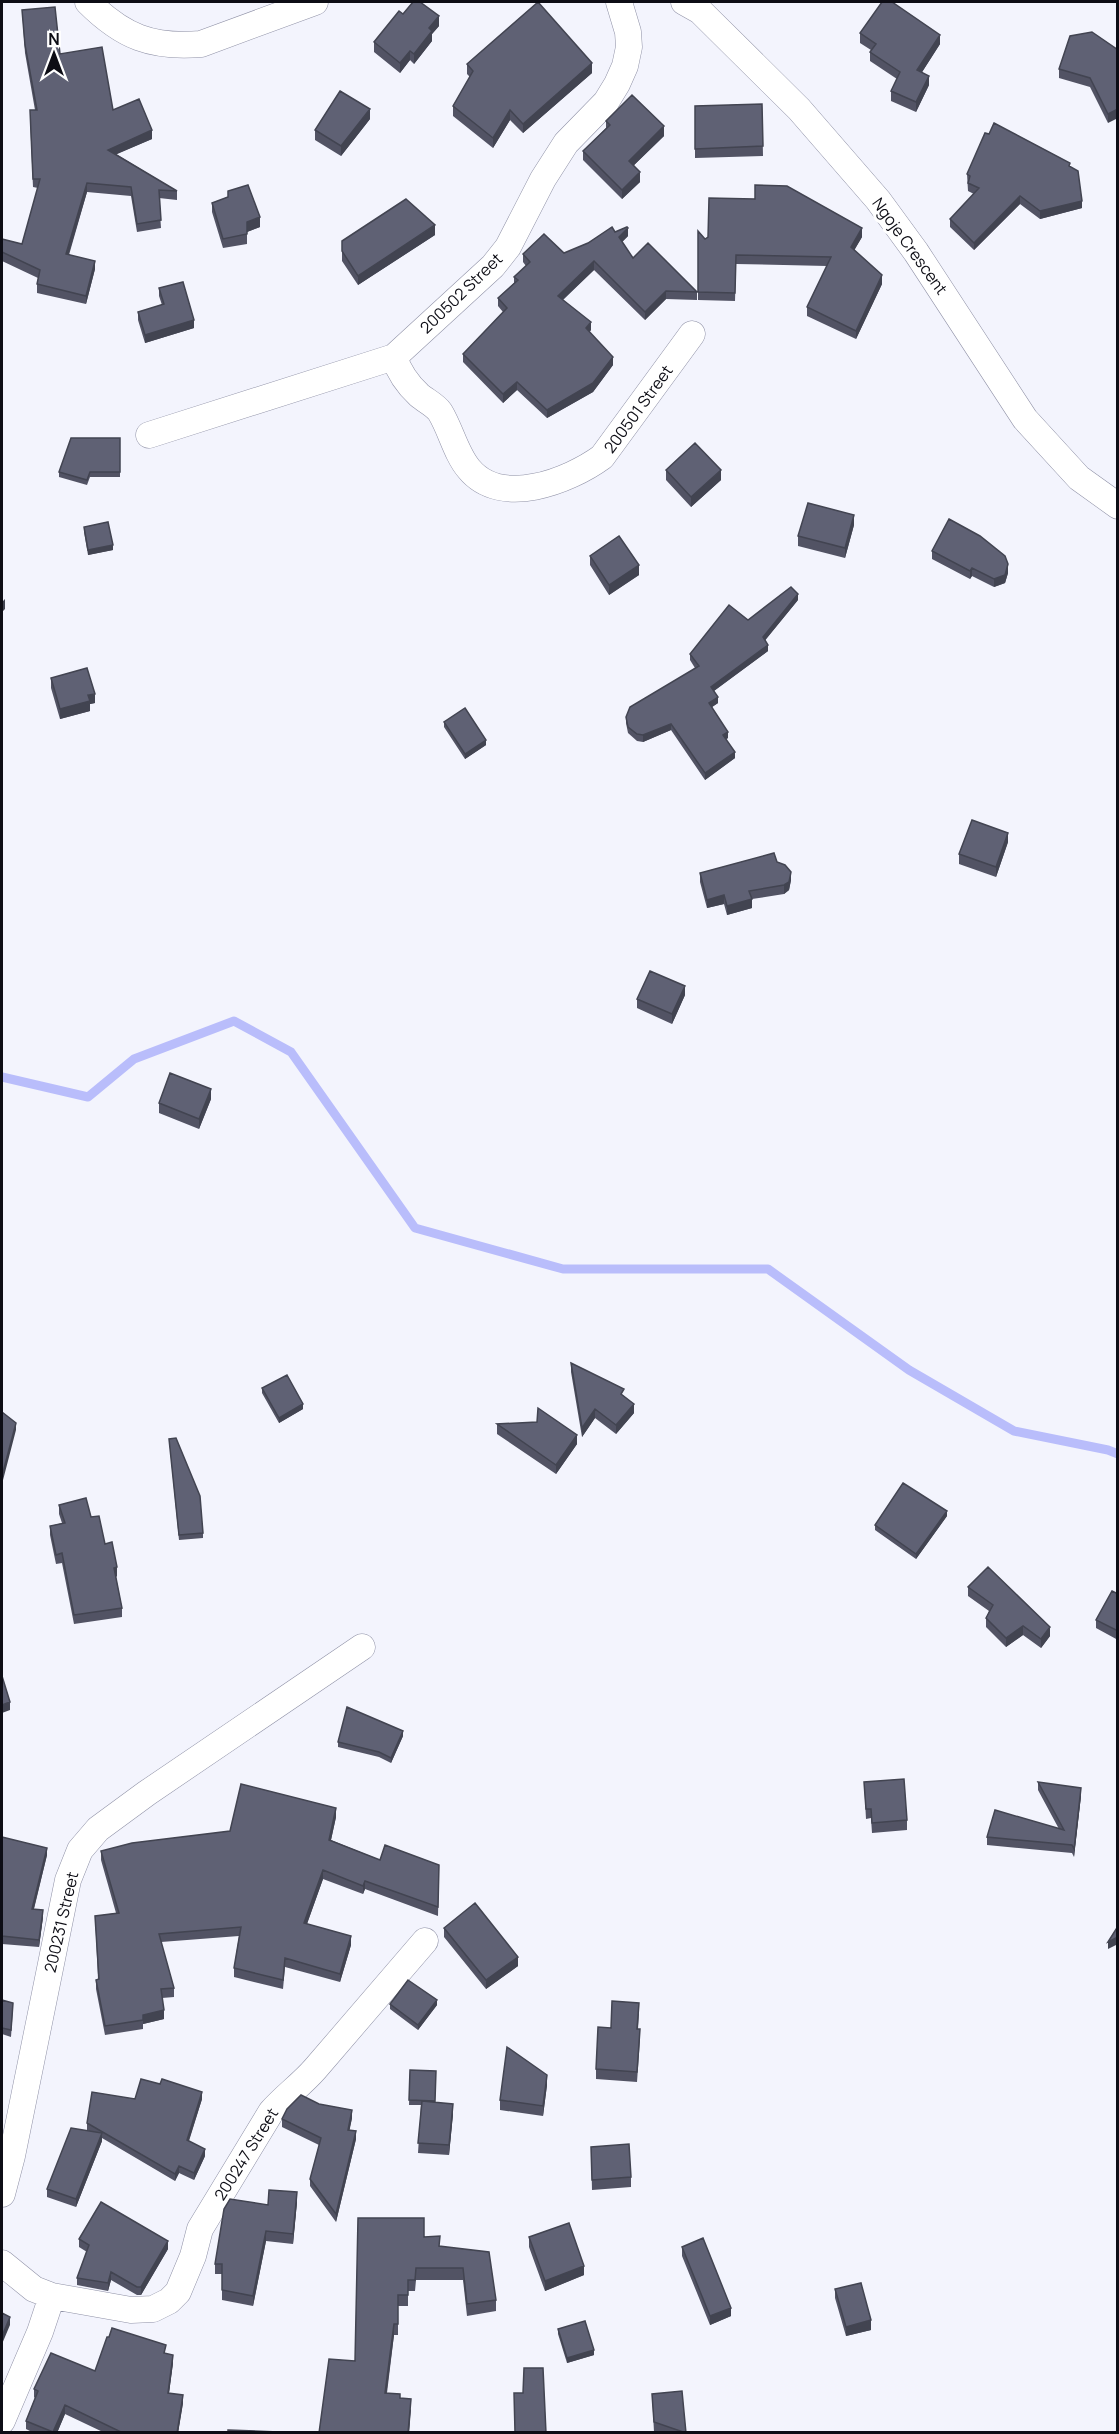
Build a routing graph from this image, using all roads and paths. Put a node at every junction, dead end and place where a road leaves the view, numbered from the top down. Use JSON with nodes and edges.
{"nodes":[{"id":1,"x":88,"y":2,"type":"edge"},
{"id":2,"x":315,"y":2,"type":"edge"},
{"id":3,"x":618,"y":2,"type":"edge"},
{"id":4,"x":697,"y":5,"type":"edge"},
{"id":5,"x":692,"y":334,"type":"dead end"},
{"id":6,"x":394,"y":357,"type":"junction"},
{"id":7,"x":149,"y":435,"type":"dead end"},
{"id":8,"x":1118,"y":506,"type":"edge"},
{"id":9,"x":362,"y":1647,"type":"dead end"},
{"id":10,"x":425,"y":1941,"type":"dead end"},
{"id":11,"x":2,"y":2194,"type":"edge"},
{"id":12,"x":2,"y":2262,"type":"edge"},
{"id":13,"x":52,"y":2296,"type":"junction"},
{"id":14,"x":2,"y":2421,"type":"edge"}],
"edges":[{"from":1,"to":2,"type":"street"},
{"from":3,"to":6,"type":"street","name":"200502 Street"},
{"from":4,"to":8,"type":"street","name":"Ngoje Crescent"},
{"from":5,"to":6,"type":"street","name":"200501 Street"},
{"from":6,"to":7,"type":"street","name":"200502 Street"},
{"from":9,"to":11,"type":"street","name":"200231 Street"},
{"from":10,"to":13,"type":"street","name":"200247 Street"},
{"from":12,"to":13,"type":"street"},
{"from":13,"to":14,"type":"street"}]}
